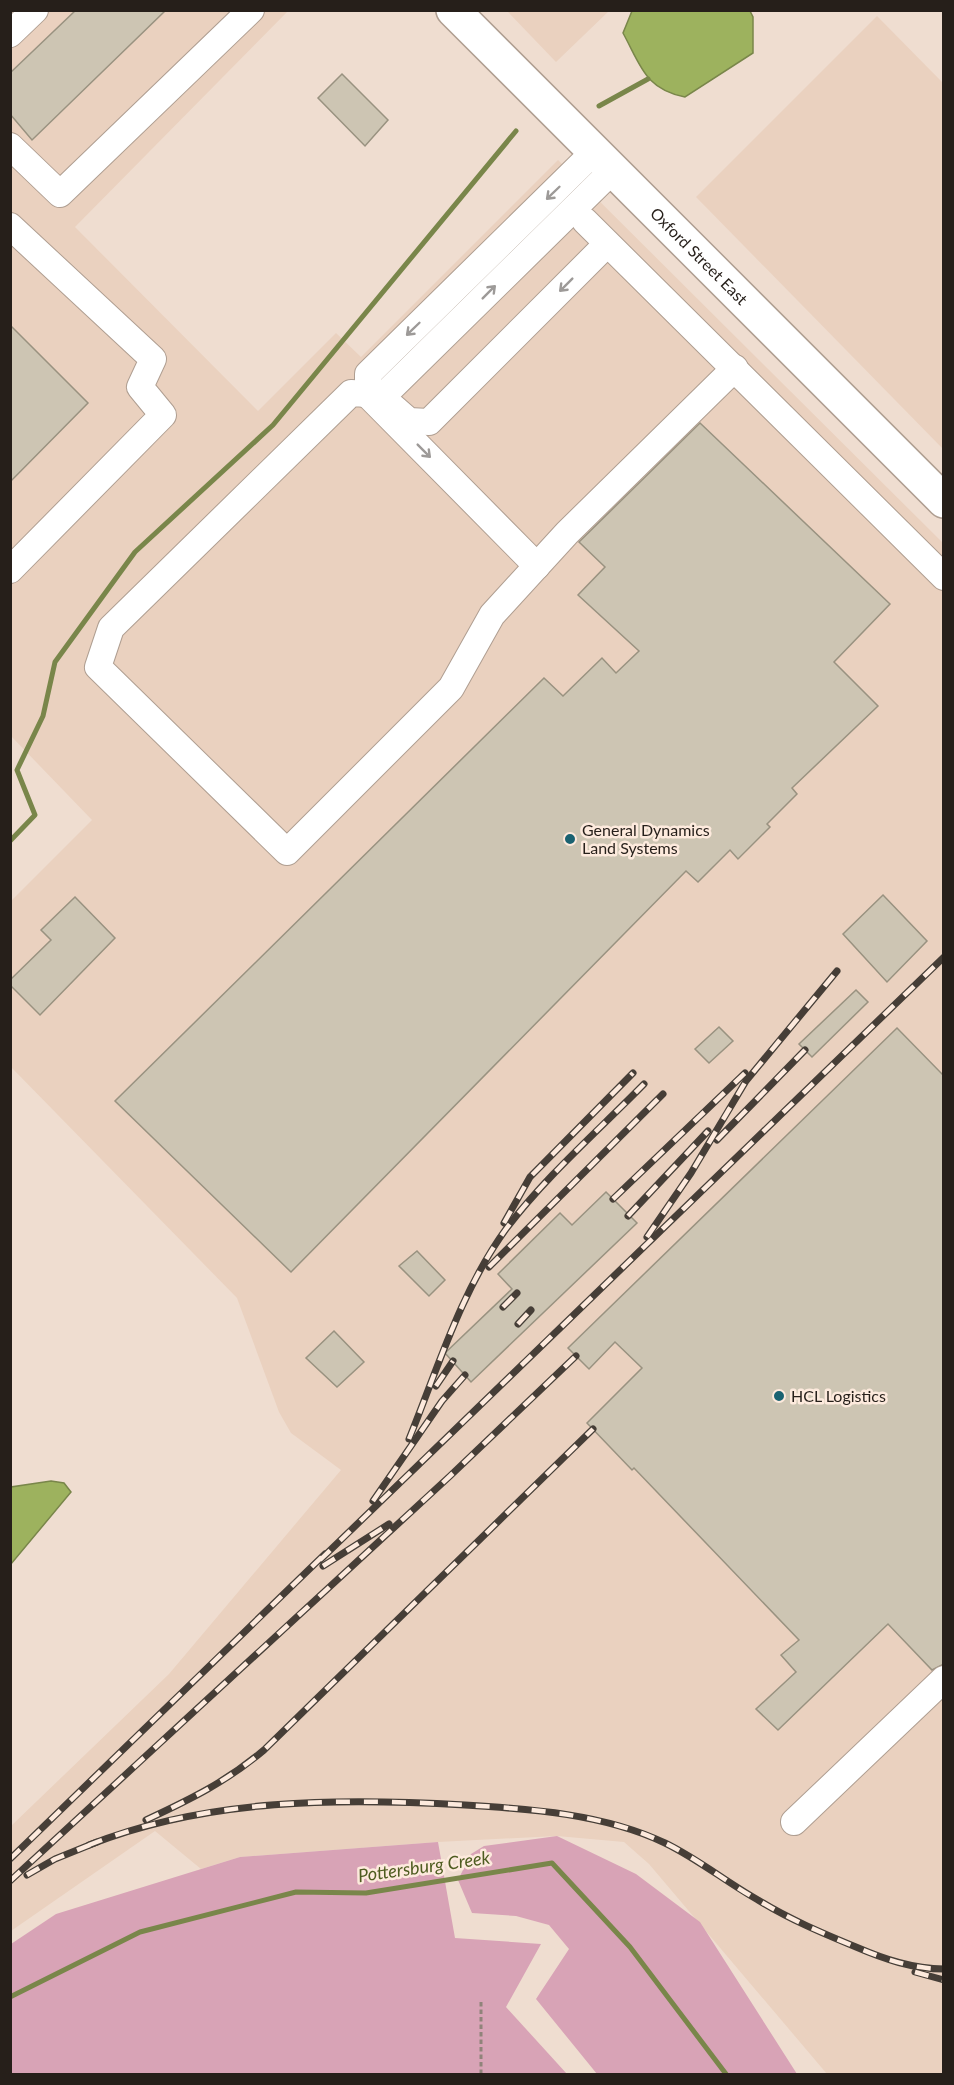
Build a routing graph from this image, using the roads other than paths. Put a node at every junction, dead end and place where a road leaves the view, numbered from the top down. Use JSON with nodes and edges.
{"nodes":[{"id":1,"x":35,"y":10,"type":"edge"},
{"id":2,"x":251,"y":10,"type":"edge"},
{"id":3,"x":453,"y":10,"type":"edge"},
{"id":4,"x":10,"y":34,"type":"edge"},
{"id":5,"x":10,"y":146,"type":"edge"},
{"id":6,"x":604,"y":161,"type":"junction"},
{"id":7,"x":585,"y":221,"type":"dead end"},
{"id":8,"x":10,"y":226,"type":"edge"},
{"id":9,"x":607,"y":244,"type":"junction"},
{"id":10,"x":735,"y":368,"type":"junction"},
{"id":11,"x":376,"y":395,"type":"junction"},
{"id":12,"x":944,"y":501,"type":"edge"},
{"id":13,"x":537,"y":566,"type":"junction"},
{"id":14,"x":10,"y":570,"type":"edge"},
{"id":15,"x":944,"y":577,"type":"edge"},
{"id":16,"x":944,"y":1679,"type":"edge"},
{"id":17,"x":794,"y":1822,"type":"dead end"}],
"edges":[{"from":1,"to":4,"type":"lane"},
{"from":2,"to":5,"type":"lane"},
{"from":3,"to":6,"type":"main road","name":"Oxford Street East"},
{"from":6,"to":11,"type":"lane"},
{"from":6,"to":12,"type":"main road","name":"Oxford Street East"},
{"from":7,"to":9,"type":"lane"},
{"from":8,"to":14,"type":"lane"},
{"from":9,"to":10,"type":"lane"},
{"from":9,"to":11,"type":"lane","one_way":true},
{"from":10,"to":13,"type":"lane"},
{"from":10,"to":15,"type":"lane"},
{"from":11,"to":13,"type":"lane","one_way":true},
{"from":11,"to":13,"type":"lane"},
{"from":16,"to":17,"type":"lane"}]}
